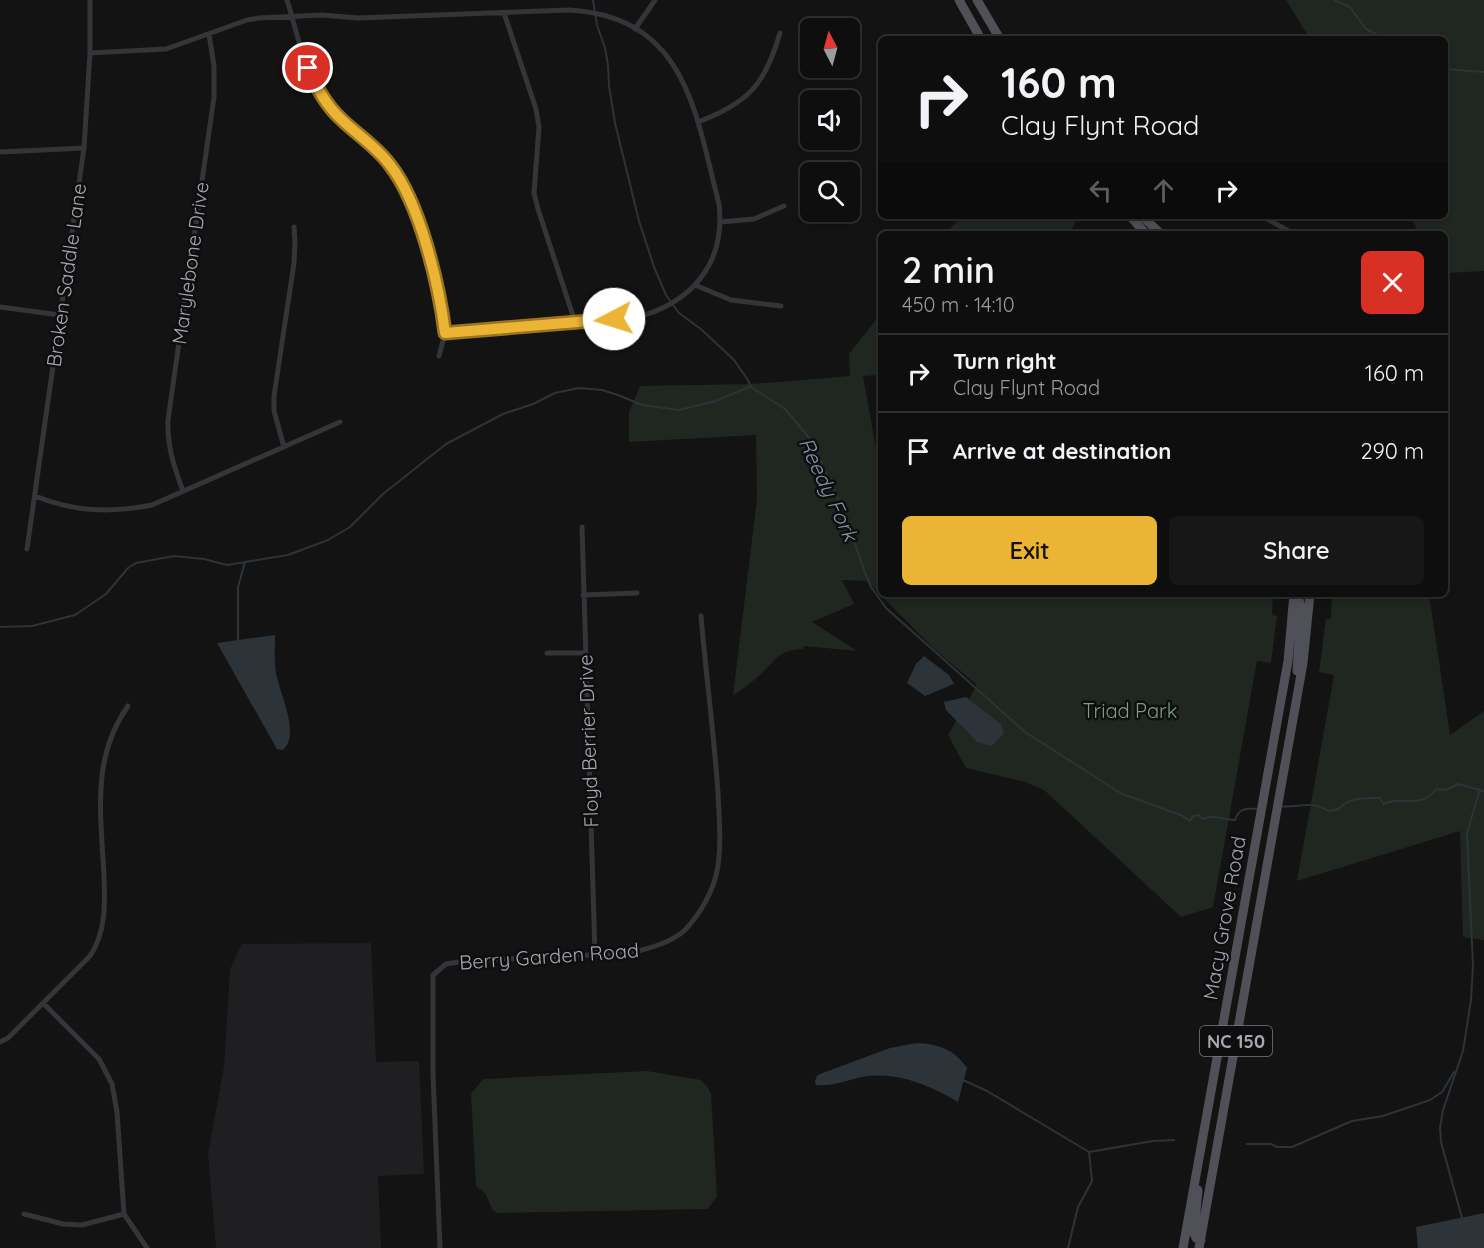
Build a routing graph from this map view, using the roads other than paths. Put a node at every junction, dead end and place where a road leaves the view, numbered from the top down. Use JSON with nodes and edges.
{"nodes":[{"id":1,"x":90,"y":0,"type":"edge"},
{"id":2,"x":287,"y":0,"type":"edge"},
{"id":3,"x":655,"y":0,"type":"edge"},
{"id":4,"x":959,"y":0,"type":"edge"},
{"id":5,"x":976,"y":0,"type":"edge"},
{"id":6,"x":504,"y":13,"type":"junction"},
{"id":7,"x":292,"y":16,"type":"junction"},
{"id":8,"x":635,"y":29,"type":"junction"},
{"id":9,"x":780,"y":33,"type":"dead end"},
{"id":10,"x":209,"y":34,"type":"junction"},
{"id":11,"x":979,"y":36,"type":"edge"},
{"id":12,"x":998,"y":36,"type":"edge"},
{"id":13,"x":90,"y":53,"type":"junction"},
{"id":14,"x":698,"y":122,"type":"junction"},
{"id":15,"x":84,"y":148,"type":"junction"},
{"id":16,"x":0,"y":152,"type":"edge"},
{"id":17,"x":784,"y":206,"type":"dead end"},
{"id":18,"x":1133,"y":219,"type":"edge"},
{"id":19,"x":1145,"y":219,"type":"edge"},
{"id":20,"x":1154,"y":219,"type":"edge"},
{"id":21,"x":1267,"y":219,"type":"edge"},
{"id":22,"x":721,"y":222,"type":"junction"},
{"id":23,"x":294,"y":227,"type":"dead end"},
{"id":24,"x":1143,"y":231,"type":"edge"},
{"id":25,"x":1158,"y":231,"type":"edge"},
{"id":26,"x":1164,"y":231,"type":"edge"},
{"id":27,"x":1289,"y":231,"type":"edge"},
{"id":28,"x":695,"y":285,"type":"junction"},
{"id":29,"x":0,"y":306,"type":"edge"},
{"id":30,"x":781,"y":306,"type":"dead end"},
{"id":31,"x":60,"y":315,"type":"junction"},
{"id":32,"x":575,"y":322,"type":"junction"},
{"id":33,"x":445,"y":333,"type":"junction"},
{"id":34,"x":439,"y":356,"type":"dead end"},
{"id":35,"x":340,"y":422,"type":"dead end"},
{"id":36,"x":284,"y":447,"type":"junction"},
{"id":37,"x":183,"y":491,"type":"junction"},
{"id":38,"x":35,"y":496,"type":"junction"},
{"id":39,"x":582,"y":527,"type":"dead end"},
{"id":40,"x":27,"y":549,"type":"dead end"},
{"id":41,"x":637,"y":593,"type":"dead end"},
{"id":42,"x":583,"y":595,"type":"junction"},
{"id":43,"x":1294,"y":597,"type":"edge"},
{"id":44,"x":1296,"y":597,"type":"edge"},
{"id":45,"x":1309,"y":597,"type":"edge"},
{"id":46,"x":701,"y":616,"type":"dead end"},
{"id":47,"x":547,"y":653,"type":"dead end"},
{"id":48,"x":585,"y":653,"type":"junction"},
{"id":49,"x":128,"y":706,"type":"dead end"},
{"id":50,"x":1292,"y":724,"type":"junction"},
{"id":51,"x":595,"y":955,"type":"junction"},
{"id":52,"x":43,"y":1003,"type":"junction"},
{"id":53,"x":0,"y":1042,"type":"edge"},
{"id":54,"x":1198,"y":1164,"type":"junction"},
{"id":55,"x":24,"y":1214,"type":"dead end"},
{"id":56,"x":124,"y":1214,"type":"junction"},
{"id":57,"x":1200,"y":1244,"type":"edge"},
{"id":58,"x":147,"y":1248,"type":"edge"},
{"id":59,"x":440,"y":1248,"type":"edge"},
{"id":60,"x":1184,"y":1248,"type":"edge"}],
"edges":[{"from":1,"to":13,"type":"street","name":"Broken Saddle Lane"},
{"from":2,"to":7,"type":"street"},
{"from":3,"to":8,"type":"street"},
{"from":4,"to":11,"type":"main road"},
{"from":5,"to":12,"type":"main road"},
{"from":6,"to":7,"type":"street"},
{"from":6,"to":8,"type":"street"},
{"from":6,"to":32,"type":"street"},
{"from":7,"to":10,"type":"street"},
{"from":7,"to":33,"type":"street"},
{"from":8,"to":14,"type":"street"},
{"from":9,"to":14,"type":"street"},
{"from":10,"to":13,"type":"street"},
{"from":10,"to":37,"type":"street","name":"Marylebone Drive"},
{"from":13,"to":15,"type":"street","name":"Broken Saddle Lane"},
{"from":14,"to":22,"type":"street"},
{"from":15,"to":16,"type":"street"},
{"from":15,"to":31,"type":"street","name":"Broken Saddle Lane"},
{"from":17,"to":22,"type":"street"},
{"from":18,"to":24,"type":"main road"},
{"from":19,"to":25,"type":"main road"},
{"from":20,"to":26,"type":"main road"},
{"from":21,"to":27,"type":"street"},
{"from":22,"to":28,"type":"street"},
{"from":23,"to":36,"type":"street"},
{"from":28,"to":30,"type":"street"},
{"from":28,"to":32,"type":"street"},
{"from":29,"to":31,"type":"street"},
{"from":31,"to":38,"type":"street","name":"Broken Saddle Lane"},
{"from":32,"to":33,"type":"street"},
{"from":33,"to":34,"type":"street"},
{"from":35,"to":36,"type":"street"},
{"from":36,"to":37,"type":"street"},
{"from":37,"to":38,"type":"street"},
{"from":38,"to":40,"type":"street","name":"Broken Saddle Lane"},
{"from":39,"to":42,"type":"street","name":"Floyd Berrier Drive"},
{"from":41,"to":42,"type":"street"},
{"from":42,"to":48,"type":"street","name":"Floyd Berrier Drive"},
{"from":43,"to":54,"type":"main road","name":"Macy Grove Road","number":"NC 150"},
{"from":44,"to":50,"type":"main road"},
{"from":45,"to":50,"type":"main road","name":"Macy Grove Road","number":"NC 150"},
{"from":46,"to":51,"type":"street","name":"Berry Garden Road"},
{"from":47,"to":48,"type":"street"},
{"from":48,"to":51,"type":"street","name":"Floyd Berrier Drive"},
{"from":49,"to":52,"type":"street"},
{"from":50,"to":57,"type":"main road","name":"Macy Grove Road","number":"NC 150"},
{"from":51,"to":59,"type":"street","name":"Berry Garden Road"},
{"from":52,"to":53,"type":"street"},
{"from":52,"to":56,"type":"street"},
{"from":54,"to":57,"type":"main road"},
{"from":54,"to":60,"type":"main road","name":"Macy Grove Road","number":"NC 150"},
{"from":55,"to":56,"type":"street"},
{"from":56,"to":58,"type":"street"}]}
